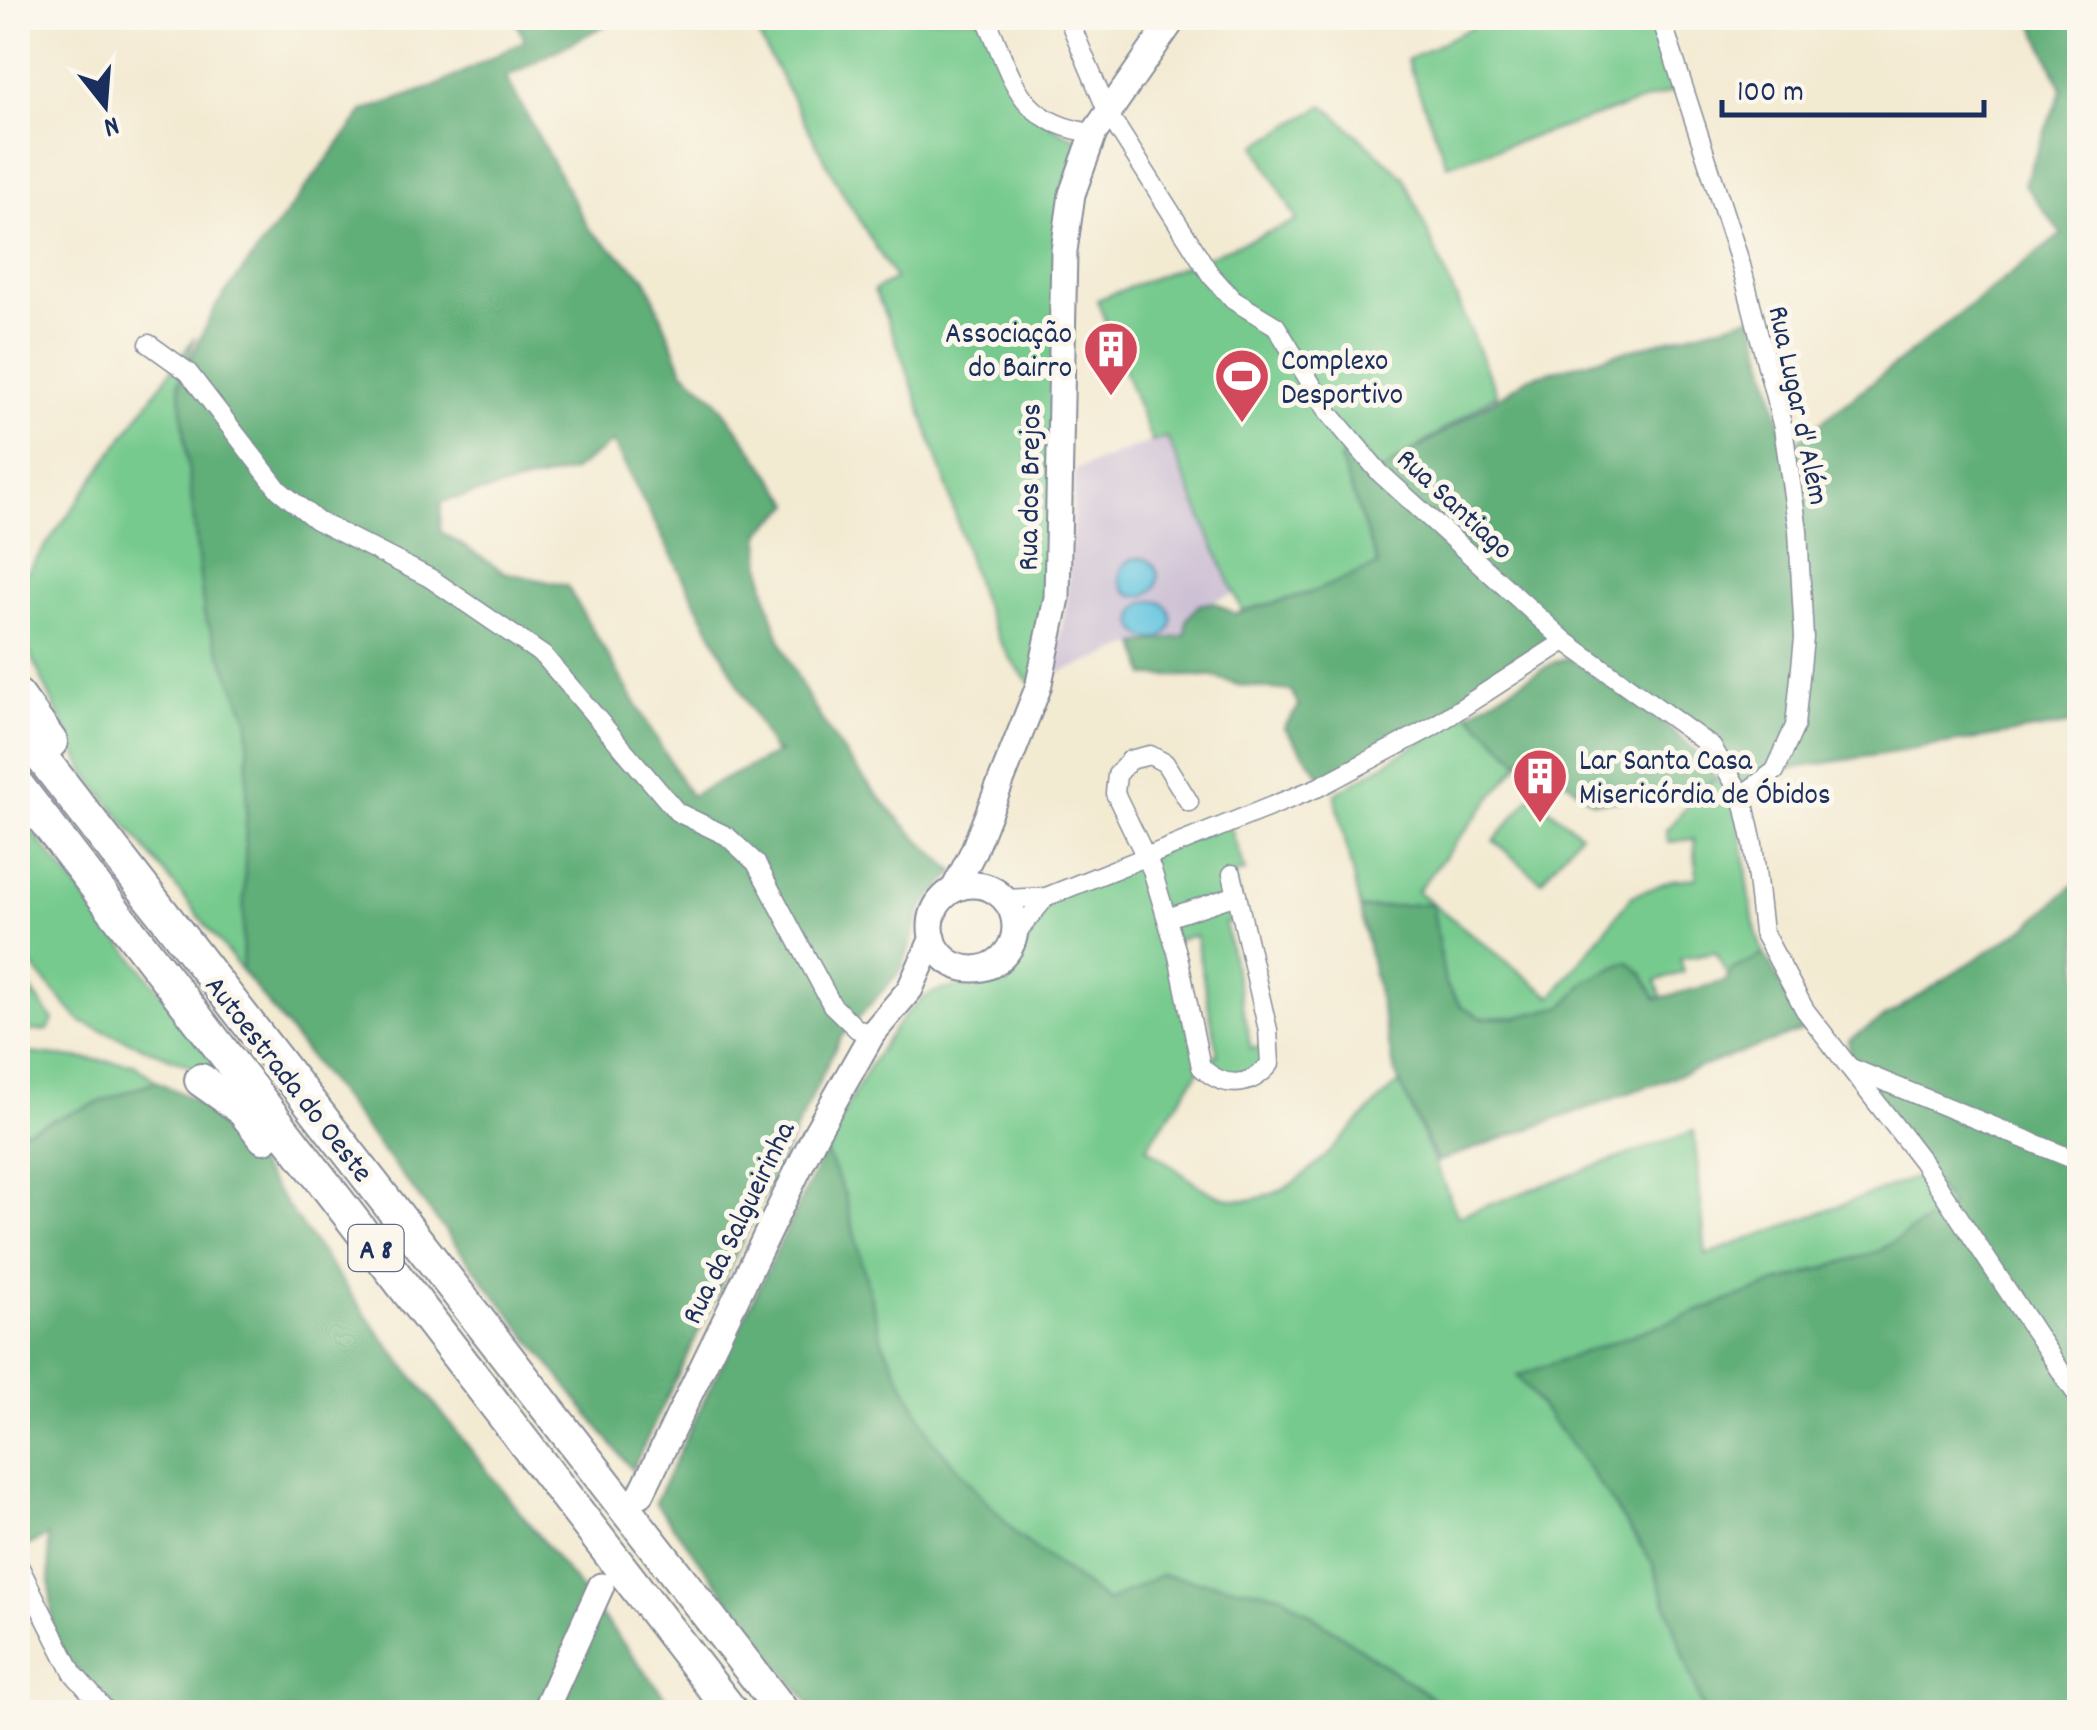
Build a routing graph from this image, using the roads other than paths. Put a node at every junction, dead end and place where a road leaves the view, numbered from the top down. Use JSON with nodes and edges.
{"nodes":[{"id":1,"x":986,"y":18,"type":"edge"},
{"id":2,"x":1068,"y":18,"type":"edge"},
{"id":3,"x":1174,"y":18,"type":"edge"},
{"id":4,"x":1661,"y":18,"type":"edge"},
{"id":5,"x":1101,"y":123,"type":"junction"},
{"id":6,"x":150,"y":344,"type":"dead end"},
{"id":7,"x":1565,"y":642,"type":"junction"},
{"id":8,"x":18,"y":696,"type":"edge"},
{"id":9,"x":18,"y":727,"type":"edge"},
{"id":10,"x":18,"y":786,"type":"edge"},
{"id":11,"x":1742,"y":796,"type":"junction"},
{"id":12,"x":1189,"y":802,"type":"dead end"},
{"id":13,"x":94,"y":825,"type":"junction"},
{"id":14,"x":973,"y":852,"type":"junction"},
{"id":15,"x":1147,"y":856,"type":"junction"},
{"id":16,"x":1232,"y":874,"type":"dead end"},
{"id":17,"x":954,"y":890,"type":"junction"},
{"id":18,"x":997,"y":893,"type":"junction"},
{"id":19,"x":1236,"y":895,"type":"junction"},
{"id":20,"x":1046,"y":897,"type":"junction"},
{"id":21,"x":1167,"y":918,"type":"junction"},
{"id":22,"x":1014,"y":936,"type":"junction"},
{"id":23,"x":932,"y":938,"type":"junction"},
{"id":24,"x":956,"y":965,"type":"junction"},
{"id":25,"x":910,"y":989,"type":"junction"},
{"id":26,"x":872,"y":1034,"type":"junction"},
{"id":27,"x":1848,"y":1066,"type":"junction"},
{"id":28,"x":201,"y":1080,"type":"dead end"},
{"id":29,"x":2080,"y":1162,"type":"edge"},
{"id":30,"x":483,"y":1386,"type":"junction"},
{"id":31,"x":2080,"y":1400,"type":"edge"},
{"id":32,"x":641,"y":1494,"type":"dead end"},
{"id":33,"x":18,"y":1564,"type":"edge"},
{"id":34,"x":601,"y":1586,"type":"dead end"},
{"id":35,"x":107,"y":1712,"type":"edge"},
{"id":36,"x":544,"y":1712,"type":"edge"},
{"id":37,"x":732,"y":1712,"type":"edge"},
{"id":38,"x":783,"y":1712,"type":"edge"}],
"edges":[{"from":1,"to":5,"type":"street"},
{"from":2,"to":5,"type":"street","name":"Rua Santiago"},
{"from":3,"to":5,"type":"street","name":"Rua dos Brejos"},
{"from":4,"to":11,"type":"street","name":"Rua Lugar d' Além"},
{"from":5,"to":7,"type":"street","name":"Rua Santiago"},
{"from":5,"to":14,"type":"street","name":"Rua dos Brejos"},
{"from":6,"to":26,"type":"street"},
{"from":7,"to":11,"type":"street","name":"Rua Santiago"},
{"from":7,"to":15,"type":"street"},
{"from":8,"to":13,"type":"highway"},
{"from":9,"to":13,"type":"highway","name":"Autoestrada do Oeste","number":"A 8"},
{"from":10,"to":30,"type":"highway","name":"Autoestrada do Oeste","number":"A 8"},
{"from":11,"to":27,"type":"street","name":"Rua Santiago"},
{"from":12,"to":15,"type":"street"},
{"from":13,"to":38,"type":"highway","name":"Autoestrada do Oeste","number":"A 8"},
{"from":14,"to":17,"type":"street","name":"Rua dos Brejos"},
{"from":14,"to":18,"type":"street"},
{"from":15,"to":20,"type":"street"},
{"from":15,"to":21,"type":"street"},
{"from":16,"to":19,"type":"street"},
{"from":17,"to":18,"type":"street"},
{"from":17,"to":23,"type":"street"},
{"from":18,"to":20,"type":"street"},
{"from":18,"to":22,"type":"street"},
{"from":19,"to":21,"type":"street"},
{"from":19,"to":21,"type":"street"},
{"from":20,"to":22,"type":"street"},
{"from":22,"to":24,"type":"street"},
{"from":23,"to":24,"type":"street"},
{"from":23,"to":25,"type":"street","name":"Rua da Salgueirinha"},
{"from":24,"to":25,"type":"street","name":"Rua da Salgueirinha"},
{"from":25,"to":26,"type":"street","name":"Rua da Salgueirinha"},
{"from":26,"to":32,"type":"street","name":"Rua da Salgueirinha"},
{"from":27,"to":29,"type":"street"},
{"from":27,"to":31,"type":"street","name":"Rua Santiago"},
{"from":28,"to":30,"type":"highway"},
{"from":30,"to":37,"type":"highway","name":"Autoestrada do Oeste","number":"A 8"},
{"from":33,"to":35,"type":"street"},
{"from":34,"to":36,"type":"street"}]}
